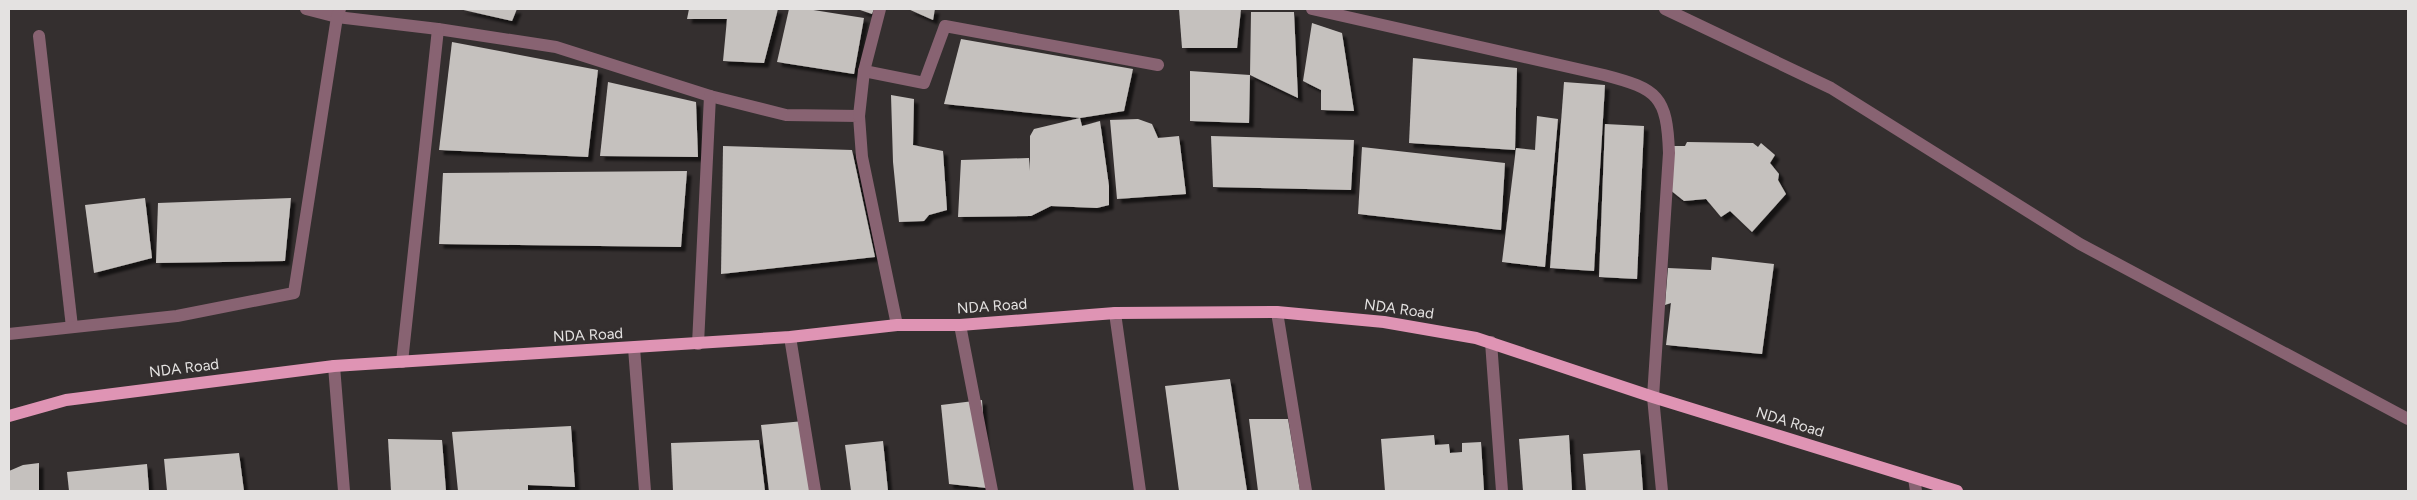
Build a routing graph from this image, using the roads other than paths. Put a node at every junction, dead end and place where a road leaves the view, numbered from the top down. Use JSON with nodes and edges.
{"nodes":[{"id":1,"x":306,"y":9,"type":"edge"},
{"id":2,"x":880,"y":9,"type":"edge"},
{"id":3,"x":1312,"y":9,"type":"edge"},
{"id":4,"x":1665,"y":9,"type":"edge"},
{"id":5,"x":339,"y":13,"type":"edge"},
{"id":6,"x":438,"y":28,"type":"junction"},
{"id":7,"x":39,"y":36,"type":"dead end"},
{"id":8,"x":1158,"y":66,"type":"dead end"},
{"id":9,"x":864,"y":71,"type":"junction"},
{"id":10,"x":710,"y":96,"type":"junction"},
{"id":11,"x":859,"y":116,"type":"junction"},
{"id":12,"x":1277,"y":312,"type":"junction"},
{"id":13,"x":1114,"y":313,"type":"junction"},
{"id":14,"x":960,"y":324,"type":"junction"},
{"id":15,"x":897,"y":325,"type":"junction"},
{"id":16,"x":72,"y":327,"type":"junction"},
{"id":17,"x":9,"y":334,"type":"edge"},
{"id":18,"x":790,"y":337,"type":"junction"},
{"id":19,"x":1491,"y":342,"type":"junction"},
{"id":20,"x":698,"y":344,"type":"junction"},
{"id":21,"x":634,"y":348,"type":"junction"},
{"id":22,"x":402,"y":362,"type":"junction"},
{"id":23,"x":334,"y":366,"type":"junction"},
{"id":24,"x":1653,"y":397,"type":"junction"},
{"id":25,"x":9,"y":416,"type":"edge"},
{"id":26,"x":2408,"y":419,"type":"edge"},
{"id":27,"x":1914,"y":478,"type":"junction"},
{"id":28,"x":344,"y":491,"type":"edge"},
{"id":29,"x":645,"y":491,"type":"edge"},
{"id":30,"x":815,"y":491,"type":"edge"},
{"id":31,"x":992,"y":491,"type":"edge"},
{"id":32,"x":1140,"y":491,"type":"edge"},
{"id":33,"x":1306,"y":491,"type":"edge"},
{"id":34,"x":1502,"y":491,"type":"edge"},
{"id":35,"x":1662,"y":491,"type":"edge"},
{"id":36,"x":1916,"y":491,"type":"edge"},
{"id":37,"x":1958,"y":491,"type":"edge"}],
"edges":[{"from":1,"to":5,"type":"street"},
{"from":2,"to":9,"type":"street"},
{"from":3,"to":24,"type":"street"},
{"from":4,"to":26,"type":"street"},
{"from":5,"to":6,"type":"street"},
{"from":5,"to":16,"type":"street"},
{"from":6,"to":10,"type":"street"},
{"from":6,"to":22,"type":"street"},
{"from":7,"to":16,"type":"street"},
{"from":8,"to":9,"type":"street"},
{"from":9,"to":11,"type":"street"},
{"from":10,"to":11,"type":"street"},
{"from":10,"to":20,"type":"street"},
{"from":11,"to":15,"type":"street"},
{"from":12,"to":13,"type":"main road","name":"NDA Road"},
{"from":12,"to":19,"type":"main road","name":"NDA Road"},
{"from":12,"to":33,"type":"street"},
{"from":13,"to":14,"type":"main road","name":"NDA Road"},
{"from":13,"to":32,"type":"street"},
{"from":14,"to":15,"type":"main road","name":"NDA Road"},
{"from":14,"to":31,"type":"street"},
{"from":15,"to":18,"type":"main road","name":"NDA Road"},
{"from":16,"to":17,"type":"street"},
{"from":18,"to":20,"type":"main road","name":"NDA Road"},
{"from":18,"to":30,"type":"street"},
{"from":19,"to":24,"type":"main road","name":"NDA Road"},
{"from":19,"to":34,"type":"street"},
{"from":20,"to":21,"type":"main road","name":"NDA Road"},
{"from":21,"to":22,"type":"main road","name":"NDA Road"},
{"from":21,"to":29,"type":"street"},
{"from":22,"to":23,"type":"main road","name":"NDA Road"},
{"from":23,"to":25,"type":"main road","name":"NDA Road"},
{"from":23,"to":28,"type":"street"},
{"from":24,"to":27,"type":"main road","name":"NDA Road"},
{"from":24,"to":35,"type":"street"},
{"from":27,"to":36,"type":"street"},
{"from":27,"to":37,"type":"main road","name":"NDA Road"}]}
